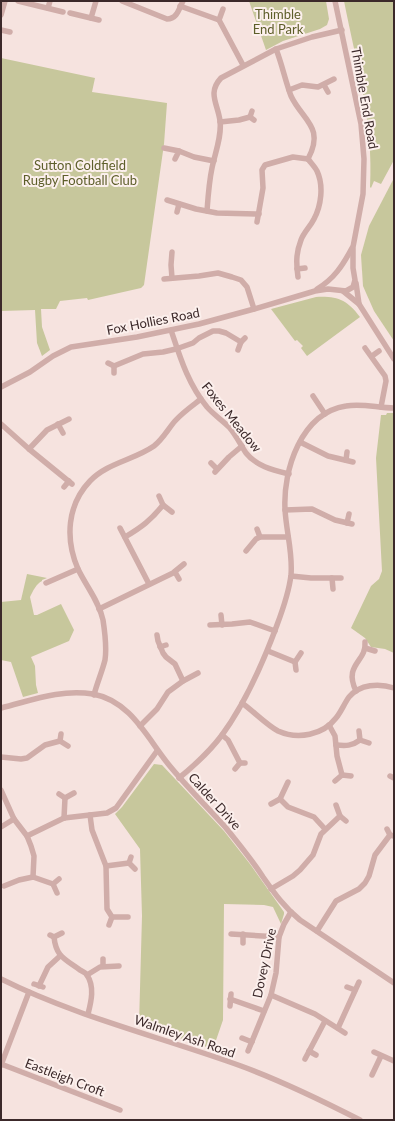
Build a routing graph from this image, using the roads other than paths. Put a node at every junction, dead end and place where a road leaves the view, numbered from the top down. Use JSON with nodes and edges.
{"nodes":[{"id":1,"x":5,"y":1,"type":"edge"},
{"id":2,"x":18,"y":1,"type":"edge"},
{"id":3,"x":50,"y":1,"type":"edge"},
{"id":4,"x":96,"y":1,"type":"edge"},
{"id":5,"x":122,"y":1,"type":"edge"},
{"id":6,"x":336,"y":1,"type":"edge"},
{"id":7,"x":181,"y":4,"type":"edge"},
{"id":8,"x":48,"y":8,"type":"junction"},
{"id":9,"x":223,"y":9,"type":"dead end"},
{"id":10,"x":63,"y":12,"type":"dead end"},
{"id":11,"x":70,"y":13,"type":"dead end"},
{"id":12,"x":1,"y":15,"type":"edge"},
{"id":13,"x":91,"y":18,"type":"junction"},
{"id":14,"x":99,"y":20,"type":"dead end"},
{"id":15,"x":219,"y":20,"type":"junction"},
{"id":16,"x":1,"y":30,"type":"edge"},
{"id":17,"x":342,"y":30,"type":"junction"},
{"id":18,"x":10,"y":32,"type":"dead end"},
{"id":19,"x":276,"y":48,"type":"junction"},
{"id":20,"x":243,"y":66,"type":"junction"},
{"id":21,"x":334,"y":79,"type":"dead end"},
{"id":22,"x":324,"y":85,"type":"junction"},
{"id":23,"x":289,"y":90,"type":"junction"},
{"id":24,"x":328,"y":92,"type":"dead end"},
{"id":25,"x":252,"y":111,"type":"dead end"},
{"id":26,"x":220,"y":122,"type":"junction"},
{"id":27,"x":164,"y":148,"type":"dead end"},
{"id":28,"x":179,"y":151,"type":"junction"},
{"id":29,"x":176,"y":159,"type":"dead end"},
{"id":30,"x":308,"y":159,"type":"junction"},
{"id":31,"x":214,"y":161,"type":"junction"},
{"id":32,"x":167,"y":200,"type":"dead end"},
{"id":33,"x":179,"y":204,"type":"junction"},
{"id":34,"x":207,"y":211,"type":"junction"},
{"id":35,"x":177,"y":212,"type":"dead end"},
{"id":36,"x":259,"y":214,"type":"junction"},
{"id":37,"x":257,"y":222,"type":"dead end"},
{"id":38,"x":353,"y":247,"type":"junction"},
{"id":39,"x":172,"y":252,"type":"dead end"},
{"id":40,"x":305,"y":268,"type":"dead end"},
{"id":41,"x":297,"y":269,"type":"junction"},
{"id":42,"x":336,"y":274,"type":"junction"},
{"id":43,"x":298,"y":277,"type":"dead end"},
{"id":44,"x":172,"y":278,"type":"junction"},
{"id":45,"x":354,"y":278,"type":"junction"},
{"id":46,"x":164,"y":279,"type":"dead end"},
{"id":47,"x":315,"y":291,"type":"junction"},
{"id":48,"x":342,"y":291,"type":"junction"},
{"id":49,"x":359,"y":304,"type":"junction"},
{"id":50,"x":254,"y":309,"type":"junction"},
{"id":51,"x":171,"y":330,"type":"junction"},
{"id":52,"x":366,"y":348,"type":"dead end"},
{"id":53,"x":176,"y":349,"type":"junction"},
{"id":54,"x":238,"y":350,"type":"dead end"},
{"id":55,"x":378,"y":351,"type":"dead end"},
{"id":56,"x":372,"y":356,"type":"junction"},
{"id":57,"x":394,"y":359,"type":"edge"},
{"id":58,"x":108,"y":363,"type":"dead end"},
{"id":59,"x":114,"y":366,"type":"junction"},
{"id":60,"x":114,"y":373,"type":"dead end"},
{"id":61,"x":1,"y":387,"type":"edge"},
{"id":62,"x":313,"y":396,"type":"dead end"},
{"id":63,"x":201,"y":399,"type":"junction"},
{"id":64,"x":381,"y":407,"type":"junction"},
{"id":65,"x":394,"y":408,"type":"edge"},
{"id":66,"x":325,"y":414,"type":"junction"},
{"id":67,"x":69,"y":419,"type":"dead end"},
{"id":68,"x":1,"y":424,"type":"edge"},
{"id":69,"x":58,"y":424,"type":"junction"},
{"id":70,"x":63,"y":433,"type":"dead end"},
{"id":71,"x":300,"y":442,"type":"junction"},
{"id":72,"x":242,"y":446,"type":"junction"},
{"id":73,"x":29,"y":449,"type":"junction"},
{"id":74,"x":347,"y":452,"type":"dead end"},
{"id":75,"x":346,"y":460,"type":"junction"},
{"id":76,"x":353,"y":462,"type":"dead end"},
{"id":77,"x":211,"y":463,"type":"dead end"},
{"id":78,"x":289,"y":474,"type":"junction"},
{"id":79,"x":64,"y":487,"type":"dead end"},
{"id":80,"x":159,"y":496,"type":"dead end"},
{"id":81,"x":163,"y":505,"type":"junction"},
{"id":82,"x":285,"y":510,"type":"junction"},
{"id":83,"x":172,"y":512,"type":"dead end"},
{"id":84,"x":349,"y":514,"type":"dead end"},
{"id":85,"x":120,"y":528,"type":"dead end"},
{"id":86,"x":257,"y":529,"type":"dead end"},
{"id":87,"x":125,"y":537,"type":"junction"},
{"id":88,"x":260,"y":537,"type":"junction"},
{"id":89,"x":288,"y":537,"type":"junction"},
{"id":90,"x":246,"y":551,"type":"dead end"},
{"id":91,"x":184,"y":564,"type":"dead end"},
{"id":92,"x":78,"y":569,"type":"junction"},
{"id":93,"x":175,"y":572,"type":"junction"},
{"id":94,"x":51,"y":573,"type":"dead end"},
{"id":95,"x":291,"y":576,"type":"junction"},
{"id":96,"x":332,"y":578,"type":"junction"},
{"id":97,"x":341,"y":578,"type":"dead end"},
{"id":98,"x":179,"y":579,"type":"dead end"},
{"id":99,"x":52,"y":580,"type":"junction"},
{"id":100,"x":46,"y":583,"type":"dead end"},
{"id":101,"x":149,"y":584,"type":"junction"},
{"id":102,"x":333,"y":589,"type":"dead end"},
{"id":103,"x":100,"y":609,"type":"junction"},
{"id":104,"x":221,"y":615,"type":"dead end"},
{"id":105,"x":210,"y":625,"type":"dead end"},
{"id":106,"x":222,"y":625,"type":"junction"},
{"id":107,"x":275,"y":630,"type":"junction"},
{"id":108,"x":157,"y":635,"type":"dead end"},
{"id":109,"x":268,"y":651,"type":"junction"},
{"id":110,"x":375,"y":651,"type":"dead end"},
{"id":111,"x":301,"y":653,"type":"dead end"},
{"id":112,"x":295,"y":662,"type":"junction"},
{"id":113,"x":296,"y":670,"type":"dead end"},
{"id":114,"x":198,"y":673,"type":"dead end"},
{"id":115,"x":183,"y":681,"type":"junction"},
{"id":116,"x":394,"y":688,"type":"edge"},
{"id":117,"x":356,"y":691,"type":"junction"},
{"id":118,"x":94,"y":695,"type":"junction"},
{"id":119,"x":242,"y":703,"type":"junction"},
{"id":120,"x":1,"y":708,"type":"edge"},
{"id":121,"x":140,"y":726,"type":"junction"},
{"id":122,"x":329,"y":726,"type":"junction"},
{"id":123,"x":358,"y":731,"type":"dead end"},
{"id":124,"x":61,"y":734,"type":"dead end"},
{"id":125,"x":222,"y":735,"type":"junction"},
{"id":126,"x":360,"y":740,"type":"junction"},
{"id":127,"x":60,"y":741,"type":"junction"},
{"id":128,"x":369,"y":743,"type":"dead end"},
{"id":129,"x":336,"y":745,"type":"junction"},
{"id":130,"x":68,"y":746,"type":"dead end"},
{"id":131,"x":157,"y":751,"type":"junction"},
{"id":132,"x":1,"y":757,"type":"edge"},
{"id":133,"x":236,"y":769,"type":"dead end"},
{"id":134,"x":342,"y":775,"type":"junction"},
{"id":135,"x":351,"y":776,"type":"dead end"},
{"id":136,"x":179,"y":778,"type":"junction"},
{"id":137,"x":335,"y":781,"type":"dead end"},
{"id":138,"x":288,"y":782,"type":"dead end"},
{"id":139,"x":1,"y":790,"type":"edge"},
{"id":140,"x":74,"y":793,"type":"dead end"},
{"id":141,"x":58,"y":794,"type":"dead end"},
{"id":142,"x":65,"y":798,"type":"junction"},
{"id":143,"x":280,"y":799,"type":"junction"},
{"id":144,"x":271,"y":804,"type":"dead end"},
{"id":145,"x":336,"y":805,"type":"dead end"},
{"id":146,"x":90,"y":815,"type":"junction"},
{"id":147,"x":340,"y":816,"type":"junction"},
{"id":148,"x":14,"y":818,"type":"junction"},
{"id":149,"x":64,"y":818,"type":"junction"},
{"id":150,"x":346,"y":821,"type":"dead end"},
{"id":151,"x":1,"y":827,"type":"edge"},
{"id":152,"x":326,"y":829,"type":"junction"},
{"id":153,"x":387,"y":829,"type":"dead end"},
{"id":154,"x":392,"y":835,"type":"edge"},
{"id":155,"x":27,"y":836,"type":"junction"},
{"id":156,"x":106,"y":866,"type":"junction"},
{"id":157,"x":135,"y":869,"type":"dead end"},
{"id":158,"x":33,"y":878,"type":"junction"},
{"id":159,"x":58,"y":879,"type":"dead end"},
{"id":160,"x":53,"y":884,"type":"junction"},
{"id":161,"x":2,"y":886,"type":"edge"},
{"id":162,"x":271,"y":889,"type":"junction"},
{"id":163,"x":57,"y":893,"type":"dead end"},
{"id":164,"x":5,"y":894,"type":"dead end"},
{"id":165,"x":291,"y":912,"type":"junction"},
{"id":166,"x":112,"y":917,"type":"junction"},
{"id":167,"x":128,"y":917,"type":"dead end"},
{"id":168,"x":109,"y":925,"type":"dead end"},
{"id":169,"x":317,"y":930,"type":"junction"},
{"id":170,"x":62,"y":933,"type":"dead end"},
{"id":171,"x":231,"y":934,"type":"dead end"},
{"id":172,"x":243,"y":934,"type":"junction"},
{"id":173,"x":279,"y":937,"type":"junction"},
{"id":174,"x":243,"y":943,"type":"dead end"},
{"id":175,"x":60,"y":956,"type":"junction"},
{"id":176,"x":103,"y":959,"type":"dead end"},
{"id":177,"x":103,"y":966,"type":"junction"},
{"id":178,"x":119,"y":966,"type":"dead end"},
{"id":179,"x":87,"y":975,"type":"junction"},
{"id":180,"x":1,"y":979,"type":"edge"},
{"id":181,"x":359,"y":982,"type":"dead end"},
{"id":182,"x":394,"y":983,"type":"edge"},
{"id":183,"x":39,"y":985,"type":"dead end"},
{"id":184,"x":347,"y":987,"type":"dead end"},
{"id":185,"x":355,"y":990,"type":"junction"},
{"id":186,"x":30,"y":992,"type":"junction"},
{"id":187,"x":271,"y":995,"type":"junction"},
{"id":188,"x":230,"y":1006,"type":"dead end"},
{"id":189,"x":264,"y":1011,"type":"junction"},
{"id":190,"x":88,"y":1014,"type":"junction"},
{"id":191,"x":325,"y":1021,"type":"junction"},
{"id":192,"x":338,"y":1028,"type":"junction"},
{"id":193,"x":345,"y":1033,"type":"dead end"},
{"id":194,"x":242,"y":1038,"type":"dead end"},
{"id":195,"x":252,"y":1042,"type":"junction"},
{"id":196,"x":248,"y":1051,"type":"dead end"},
{"id":197,"x":309,"y":1051,"type":"junction"},
{"id":198,"x":374,"y":1052,"type":"dead end"},
{"id":199,"x":316,"y":1055,"type":"dead end"},
{"id":200,"x":381,"y":1056,"type":"junction"},
{"id":201,"x":305,"y":1059,"type":"dead end"},
{"id":202,"x":394,"y":1061,"type":"edge"},
{"id":203,"x":1,"y":1064,"type":"edge"},
{"id":204,"x":372,"y":1075,"type":"dead end"},
{"id":205,"x":120,"y":1110,"type":"dead end"},
{"id":206,"x":360,"y":1120,"type":"edge"}],
"edges":[{"from":1,"to":12,"type":"street"},
{"from":2,"to":8,"type":"street"},
{"from":3,"to":8,"type":"street"},
{"from":4,"to":13,"type":"street"},
{"from":5,"to":7,"type":"street"},
{"from":6,"to":17,"type":"street","name":"Thimble End Road"},
{"from":7,"to":15,"type":"street"},
{"from":8,"to":10,"type":"street"},
{"from":9,"to":15,"type":"street"},
{"from":11,"to":13,"type":"street"},
{"from":13,"to":14,"type":"street"},
{"from":15,"to":20,"type":"street"},
{"from":16,"to":18,"type":"street"},
{"from":17,"to":19,"type":"street"},
{"from":17,"to":38,"type":"street","name":"Thimble End Road"},
{"from":19,"to":20,"type":"street"},
{"from":19,"to":23,"type":"street"},
{"from":20,"to":26,"type":"street"},
{"from":21,"to":22,"type":"street"},
{"from":22,"to":23,"type":"street"},
{"from":22,"to":24,"type":"street"},
{"from":23,"to":30,"type":"street"},
{"from":25,"to":26,"type":"street"},
{"from":26,"to":31,"type":"street"},
{"from":27,"to":28,"type":"street"},
{"from":28,"to":29,"type":"street"},
{"from":28,"to":31,"type":"street"},
{"from":30,"to":36,"type":"street"},
{"from":30,"to":41,"type":"street"},
{"from":31,"to":34,"type":"street"},
{"from":32,"to":33,"type":"street"},
{"from":33,"to":34,"type":"street"},
{"from":33,"to":35,"type":"street"},
{"from":34,"to":36,"type":"street"},
{"from":36,"to":37,"type":"street"},
{"from":38,"to":42,"type":"street","name":"Thimble End Road"},
{"from":38,"to":45,"type":"street","name":"Thimble End Road"},
{"from":39,"to":44,"type":"street"},
{"from":40,"to":41,"type":"street"},
{"from":41,"to":43,"type":"street"},
{"from":42,"to":45,"type":"street"},
{"from":42,"to":47,"type":"street","name":"Fox Hollies Road"},
{"from":42,"to":48,"type":"street"},
{"from":44,"to":46,"type":"street"},
{"from":44,"to":50,"type":"street"},
{"from":45,"to":48,"type":"street"},
{"from":45,"to":49,"type":"street","name":"Thimble End Road"},
{"from":47,"to":48,"type":"street","name":"Fox Hollies Road"},
{"from":47,"to":50,"type":"street","name":"Fox Hollies Road"},
{"from":48,"to":49,"type":"street"},
{"from":49,"to":57,"type":"street"},
{"from":50,"to":51,"type":"street","name":"Fox Hollies Road"},
{"from":51,"to":53,"type":"street","name":"Foxes Meadow"},
{"from":51,"to":61,"type":"street","name":"Fox Hollies Road"},
{"from":52,"to":56,"type":"street"},
{"from":53,"to":54,"type":"street"},
{"from":53,"to":59,"type":"street"},
{"from":53,"to":63,"type":"street","name":"Foxes Meadow"},
{"from":55,"to":56,"type":"street"},
{"from":56,"to":64,"type":"street"},
{"from":58,"to":59,"type":"street"},
{"from":59,"to":60,"type":"street"},
{"from":62,"to":66,"type":"street"},
{"from":63,"to":72,"type":"street","name":"Foxes Meadow"},
{"from":63,"to":92,"type":"street"},
{"from":64,"to":65,"type":"street"},
{"from":64,"to":66,"type":"street"},
{"from":66,"to":71,"type":"street"},
{"from":67,"to":69,"type":"street"},
{"from":68,"to":73,"type":"street"},
{"from":69,"to":70,"type":"street"},
{"from":69,"to":73,"type":"street"},
{"from":71,"to":75,"type":"street"},
{"from":71,"to":78,"type":"street"},
{"from":72,"to":77,"type":"street"},
{"from":72,"to":78,"type":"street","name":"Foxes Meadow"},
{"from":73,"to":79,"type":"street"},
{"from":74,"to":75,"type":"street"},
{"from":75,"to":76,"type":"street"},
{"from":78,"to":82,"type":"street"},
{"from":80,"to":81,"type":"street"},
{"from":81,"to":83,"type":"street"},
{"from":81,"to":87,"type":"street"},
{"from":82,"to":84,"type":"street"},
{"from":82,"to":89,"type":"street"},
{"from":85,"to":87,"type":"street"},
{"from":86,"to":88,"type":"street"},
{"from":87,"to":101,"type":"street"},
{"from":88,"to":89,"type":"street"},
{"from":88,"to":90,"type":"street"},
{"from":89,"to":95,"type":"street"},
{"from":91,"to":93,"type":"street"},
{"from":92,"to":99,"type":"street"},
{"from":92,"to":103,"type":"street"},
{"from":93,"to":98,"type":"street"},
{"from":93,"to":101,"type":"street"},
{"from":94,"to":99,"type":"street"},
{"from":95,"to":96,"type":"street"},
{"from":95,"to":107,"type":"street"},
{"from":96,"to":97,"type":"street"},
{"from":96,"to":102,"type":"street"},
{"from":99,"to":100,"type":"street"},
{"from":101,"to":103,"type":"street"},
{"from":103,"to":118,"type":"street"},
{"from":104,"to":106,"type":"street"},
{"from":105,"to":106,"type":"street"},
{"from":106,"to":107,"type":"street"},
{"from":107,"to":109,"type":"street"},
{"from":108,"to":115,"type":"street"},
{"from":109,"to":112,"type":"street"},
{"from":109,"to":119,"type":"street"},
{"from":110,"to":117,"type":"street"},
{"from":111,"to":112,"type":"street"},
{"from":112,"to":113,"type":"street"},
{"from":114,"to":115,"type":"street"},
{"from":115,"to":121,"type":"street"},
{"from":116,"to":117,"type":"street"},
{"from":117,"to":122,"type":"street"},
{"from":118,"to":120,"type":"street","name":"Calder Drive"},
{"from":118,"to":121,"type":"street","name":"Calder Drive"},
{"from":119,"to":122,"type":"street"},
{"from":119,"to":125,"type":"street"},
{"from":121,"to":131,"type":"street","name":"Calder Drive"},
{"from":122,"to":129,"type":"street"},
{"from":123,"to":126,"type":"street"},
{"from":124,"to":127,"type":"street"},
{"from":125,"to":133,"type":"street"},
{"from":125,"to":136,"type":"street"},
{"from":126,"to":128,"type":"street"},
{"from":126,"to":129,"type":"street"},
{"from":127,"to":130,"type":"street"},
{"from":127,"to":132,"type":"street"},
{"from":129,"to":134,"type":"street"},
{"from":131,"to":136,"type":"street","name":"Calder Drive"},
{"from":131,"to":146,"type":"street"},
{"from":134,"to":135,"type":"street"},
{"from":134,"to":137,"type":"street"},
{"from":136,"to":162,"type":"street","name":"Calder Drive"},
{"from":138,"to":143,"type":"street"},
{"from":139,"to":148,"type":"street"},
{"from":140,"to":142,"type":"street"},
{"from":141,"to":142,"type":"street"},
{"from":142,"to":149,"type":"street"},
{"from":143,"to":144,"type":"street"},
{"from":143,"to":152,"type":"street"},
{"from":145,"to":147,"type":"street"},
{"from":146,"to":149,"type":"street"},
{"from":146,"to":156,"type":"street"},
{"from":147,"to":150,"type":"street"},
{"from":147,"to":152,"type":"street"},
{"from":148,"to":151,"type":"street"},
{"from":148,"to":155,"type":"street"},
{"from":149,"to":155,"type":"street"},
{"from":152,"to":162,"type":"street"},
{"from":153,"to":154,"type":"street"},
{"from":154,"to":169,"type":"street"},
{"from":155,"to":158,"type":"street"},
{"from":156,"to":157,"type":"street"},
{"from":156,"to":166,"type":"street"},
{"from":158,"to":160,"type":"street"},
{"from":158,"to":161,"type":"street"},
{"from":159,"to":160,"type":"street"},
{"from":160,"to":163,"type":"street"},
{"from":161,"to":164,"type":"street"},
{"from":162,"to":165,"type":"street","name":"Calder Drive"},
{"from":165,"to":169,"type":"street","name":"Calder Drive"},
{"from":165,"to":173,"type":"street","name":"Dovey Drive"},
{"from":166,"to":167,"type":"street"},
{"from":166,"to":168,"type":"street"},
{"from":169,"to":182,"type":"street","name":"Calder Drive"},
{"from":170,"to":175,"type":"street"},
{"from":171,"to":172,"type":"street"},
{"from":172,"to":173,"type":"street"},
{"from":172,"to":174,"type":"street"},
{"from":173,"to":187,"type":"street","name":"Dovey Drive"},
{"from":175,"to":179,"type":"street"},
{"from":175,"to":183,"type":"street"},
{"from":176,"to":177,"type":"street"},
{"from":177,"to":178,"type":"street"},
{"from":177,"to":179,"type":"street"},
{"from":179,"to":190,"type":"street"},
{"from":180,"to":186,"type":"street","name":"Walmley Ash Road"},
{"from":181,"to":185,"type":"street"},
{"from":184,"to":185,"type":"street"},
{"from":185,"to":192,"type":"street"},
{"from":186,"to":190,"type":"street","name":"Walmley Ash Road"},
{"from":186,"to":203,"type":"street"},
{"from":187,"to":189,"type":"street","name":"Dovey Drive"},
{"from":187,"to":191,"type":"street"},
{"from":188,"to":189,"type":"street"},
{"from":189,"to":195,"type":"street","name":"Dovey Drive"},
{"from":190,"to":206,"type":"street","name":"Walmley Ash Road"},
{"from":191,"to":192,"type":"street"},
{"from":191,"to":197,"type":"street"},
{"from":192,"to":193,"type":"street"},
{"from":194,"to":195,"type":"street"},
{"from":195,"to":196,"type":"street","name":"Dovey Drive"},
{"from":197,"to":199,"type":"street"},
{"from":197,"to":201,"type":"street"},
{"from":198,"to":200,"type":"street"},
{"from":200,"to":202,"type":"street"},
{"from":200,"to":204,"type":"street"},
{"from":203,"to":205,"type":"street","name":"Eastleigh Croft"}]}
